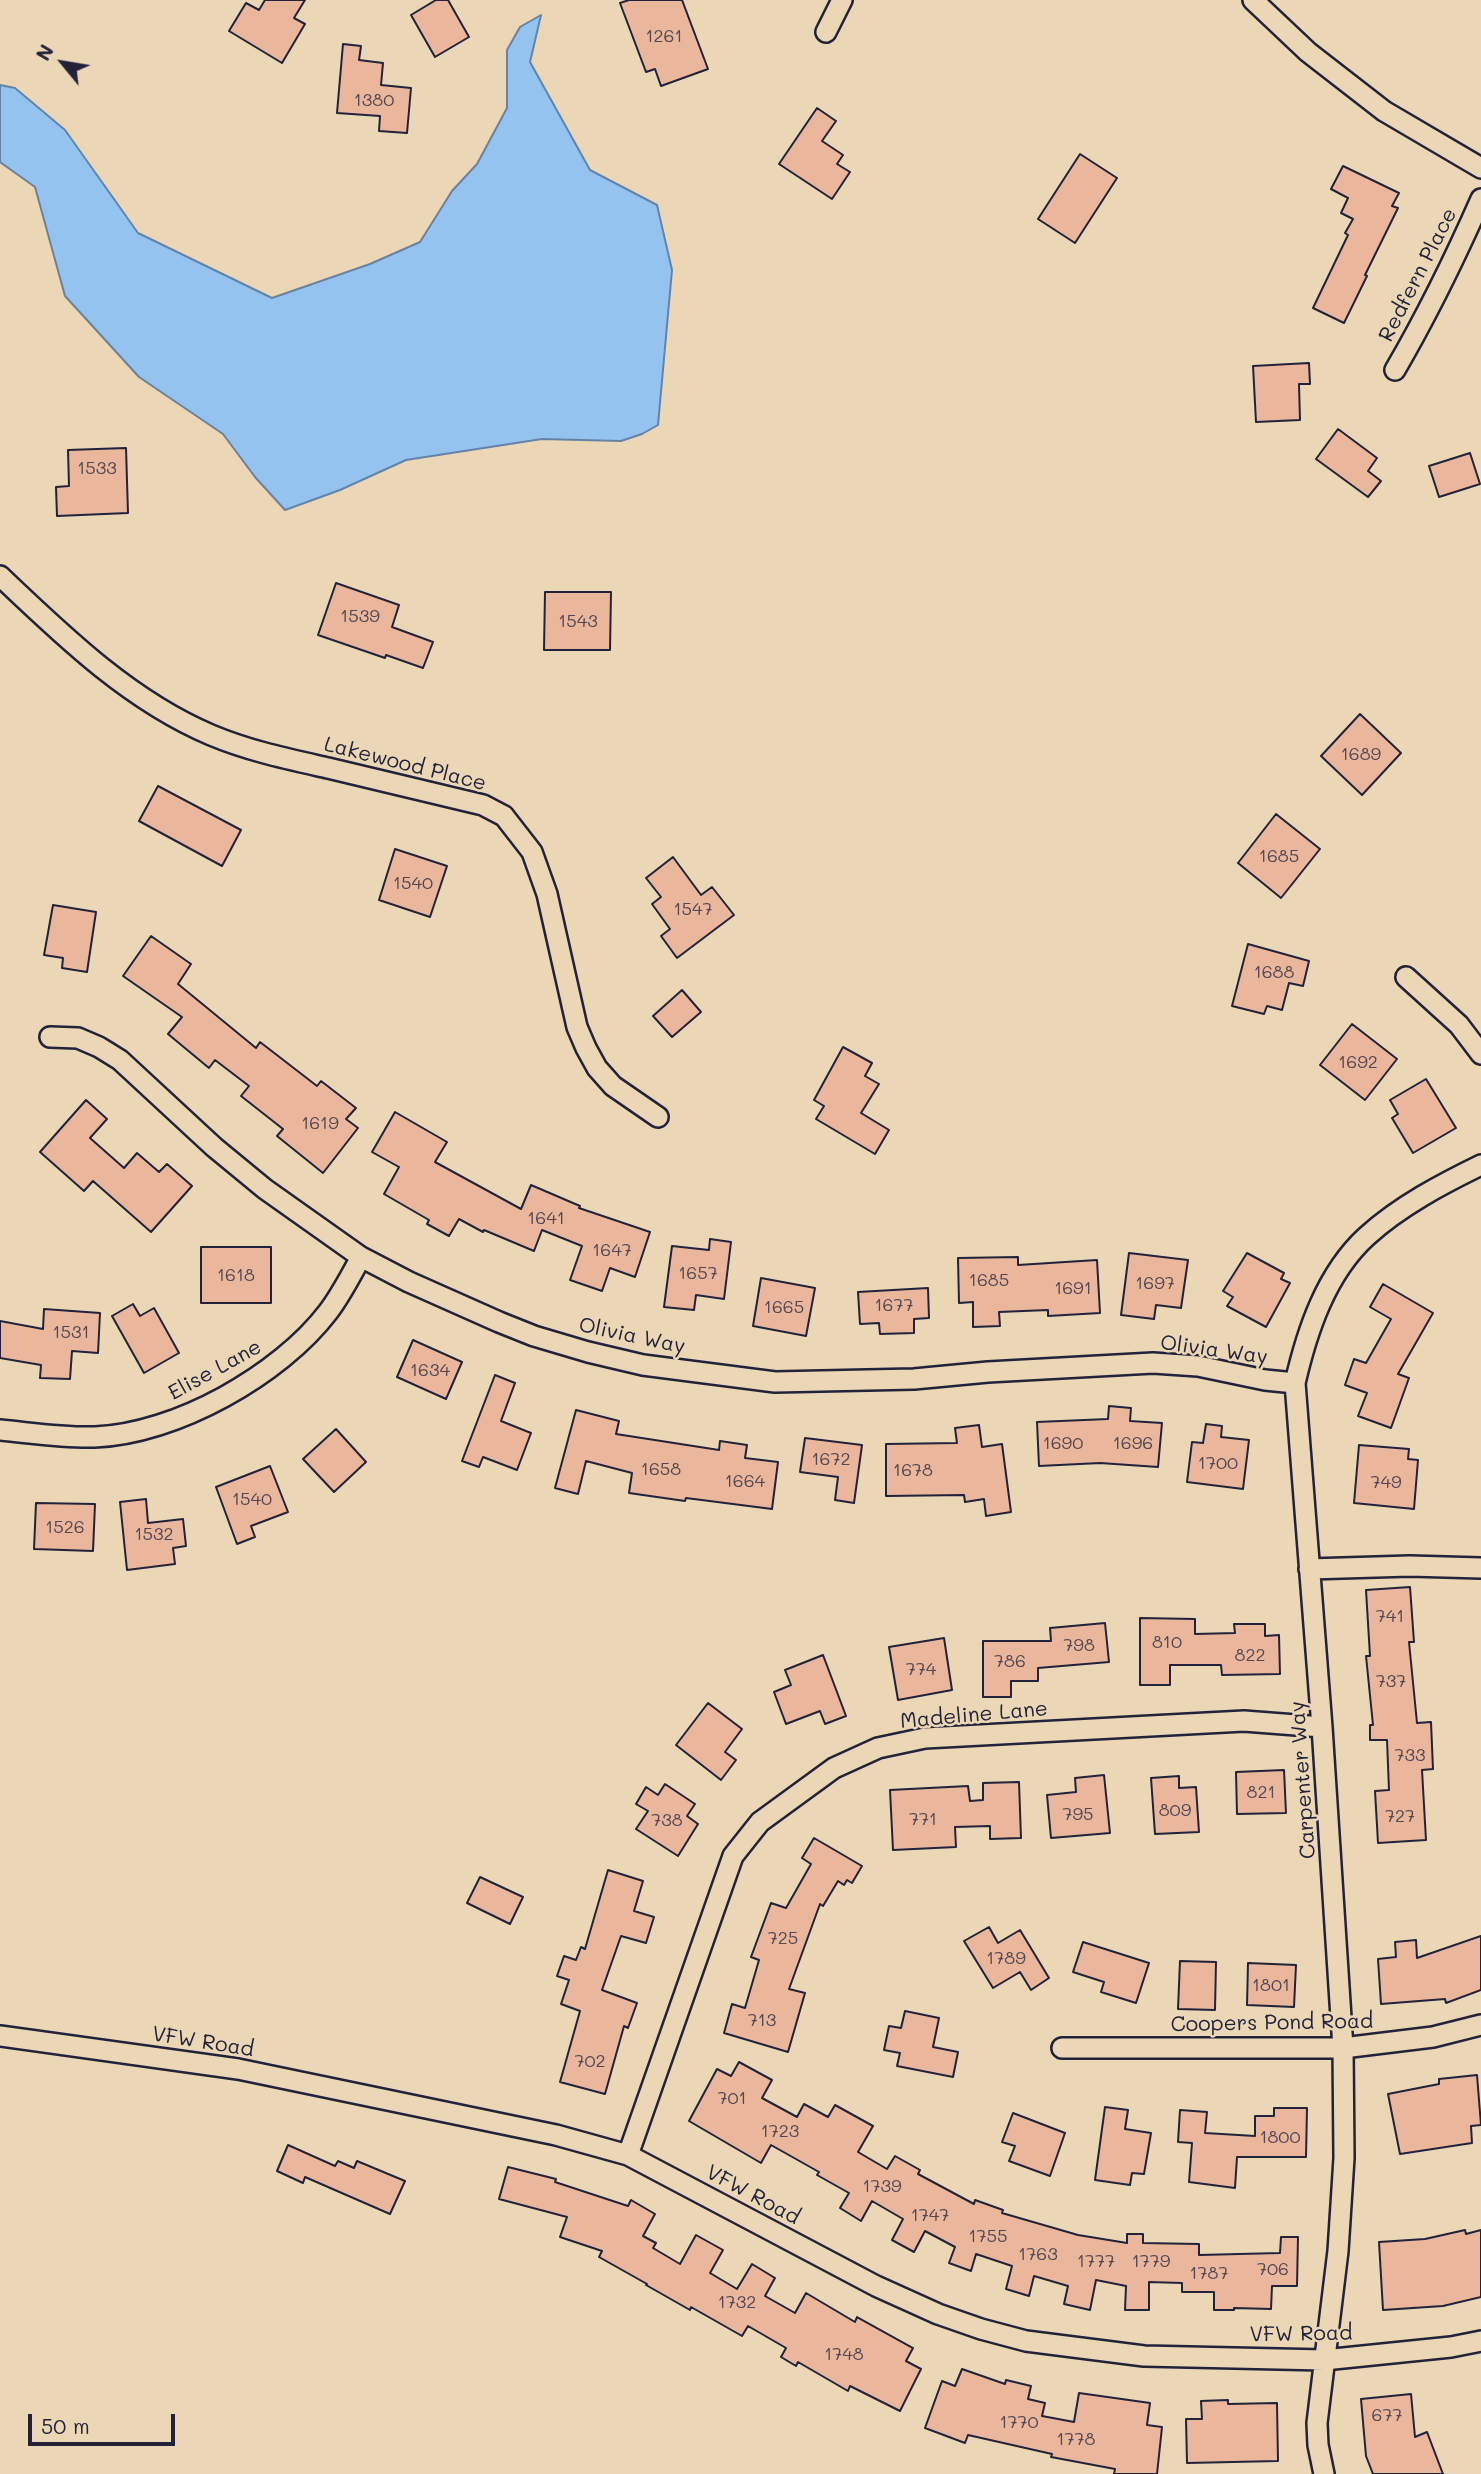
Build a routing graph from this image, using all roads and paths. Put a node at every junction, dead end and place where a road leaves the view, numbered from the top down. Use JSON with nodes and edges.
{"nodes":[{"id":1,"x":842,"y":0,"type":"edge"},
{"id":2,"x":1253,"y":0,"type":"edge"},
{"id":3,"x":826,"y":32,"type":"dead end"},
{"id":4,"x":1481,"y":168,"type":"edge"},
{"id":5,"x":1481,"y":199,"type":"edge"},
{"id":6,"x":1395,"y":370,"type":"dead end"},
{"id":7,"x":0,"y":576,"type":"edge"},
{"id":8,"x":1406,"y":977,"type":"dead end"},
{"id":9,"x":50,"y":1038,"type":"dead end"},
{"id":10,"x":1481,"y":1054,"type":"edge"},
{"id":11,"x":658,"y":1116,"type":"dead end"},
{"id":12,"x":1481,"y":1165,"type":"edge"},
{"id":13,"x":361,"y":1257,"type":"junction"},
{"id":14,"x":1295,"y":1383,"type":"junction"},
{"id":15,"x":0,"y":1430,"type":"edge"},
{"id":16,"x":1481,"y":1568,"type":"edge"},
{"id":17,"x":1308,"y":1569,"type":"junction"},
{"id":18,"x":1322,"y":1727,"type":"junction"},
{"id":19,"x":1481,"y":2025,"type":"edge"},
{"id":20,"x":0,"y":2036,"type":"edge"},
{"id":21,"x":1062,"y":2048,"type":"dead end"},
{"id":22,"x":1343,"y":2048,"type":"junction"},
{"id":23,"x":628,"y":2155,"type":"junction"},
{"id":24,"x":1481,"y":2341,"type":"edge"},
{"id":25,"x":1324,"y":2360,"type":"junction"},
{"id":26,"x":1324,"y":2474,"type":"edge"}],
"edges":[{"from":1,"to":3,"type":"street"},
{"from":2,"to":4,"type":"street"},
{"from":5,"to":6,"type":"street","name":"Redfern Place"},
{"from":7,"to":11,"type":"street","name":"Lakewood Place"},
{"from":8,"to":10,"type":"street"},
{"from":9,"to":13,"type":"street","name":"Olivia Way"},
{"from":12,"to":14,"type":"street","name":"Carpenter Way"},
{"from":13,"to":14,"type":"street","name":"Olivia Way"},
{"from":13,"to":15,"type":"street","name":"Elise Lane"},
{"from":14,"to":17,"type":"street","name":"Carpenter Way"},
{"from":16,"to":17,"type":"street"},
{"from":17,"to":18,"type":"street","name":"Carpenter Way"},
{"from":18,"to":22,"type":"street","name":"Carpenter Way"},
{"from":18,"to":23,"type":"street","name":"Madeline Lane"},
{"from":19,"to":22,"type":"street","name":"Coopers Pond Road"},
{"from":20,"to":23,"type":"street","name":"VFW Road"},
{"from":21,"to":22,"type":"street","name":"Coopers Pond Road"},
{"from":22,"to":25,"type":"street","name":"Carpenter Way"},
{"from":23,"to":25,"type":"street","name":"VFW Road"},
{"from":24,"to":25,"type":"street","name":"VFW Road"},
{"from":25,"to":26,"type":"street","name":"Carpenter Way"}]}
